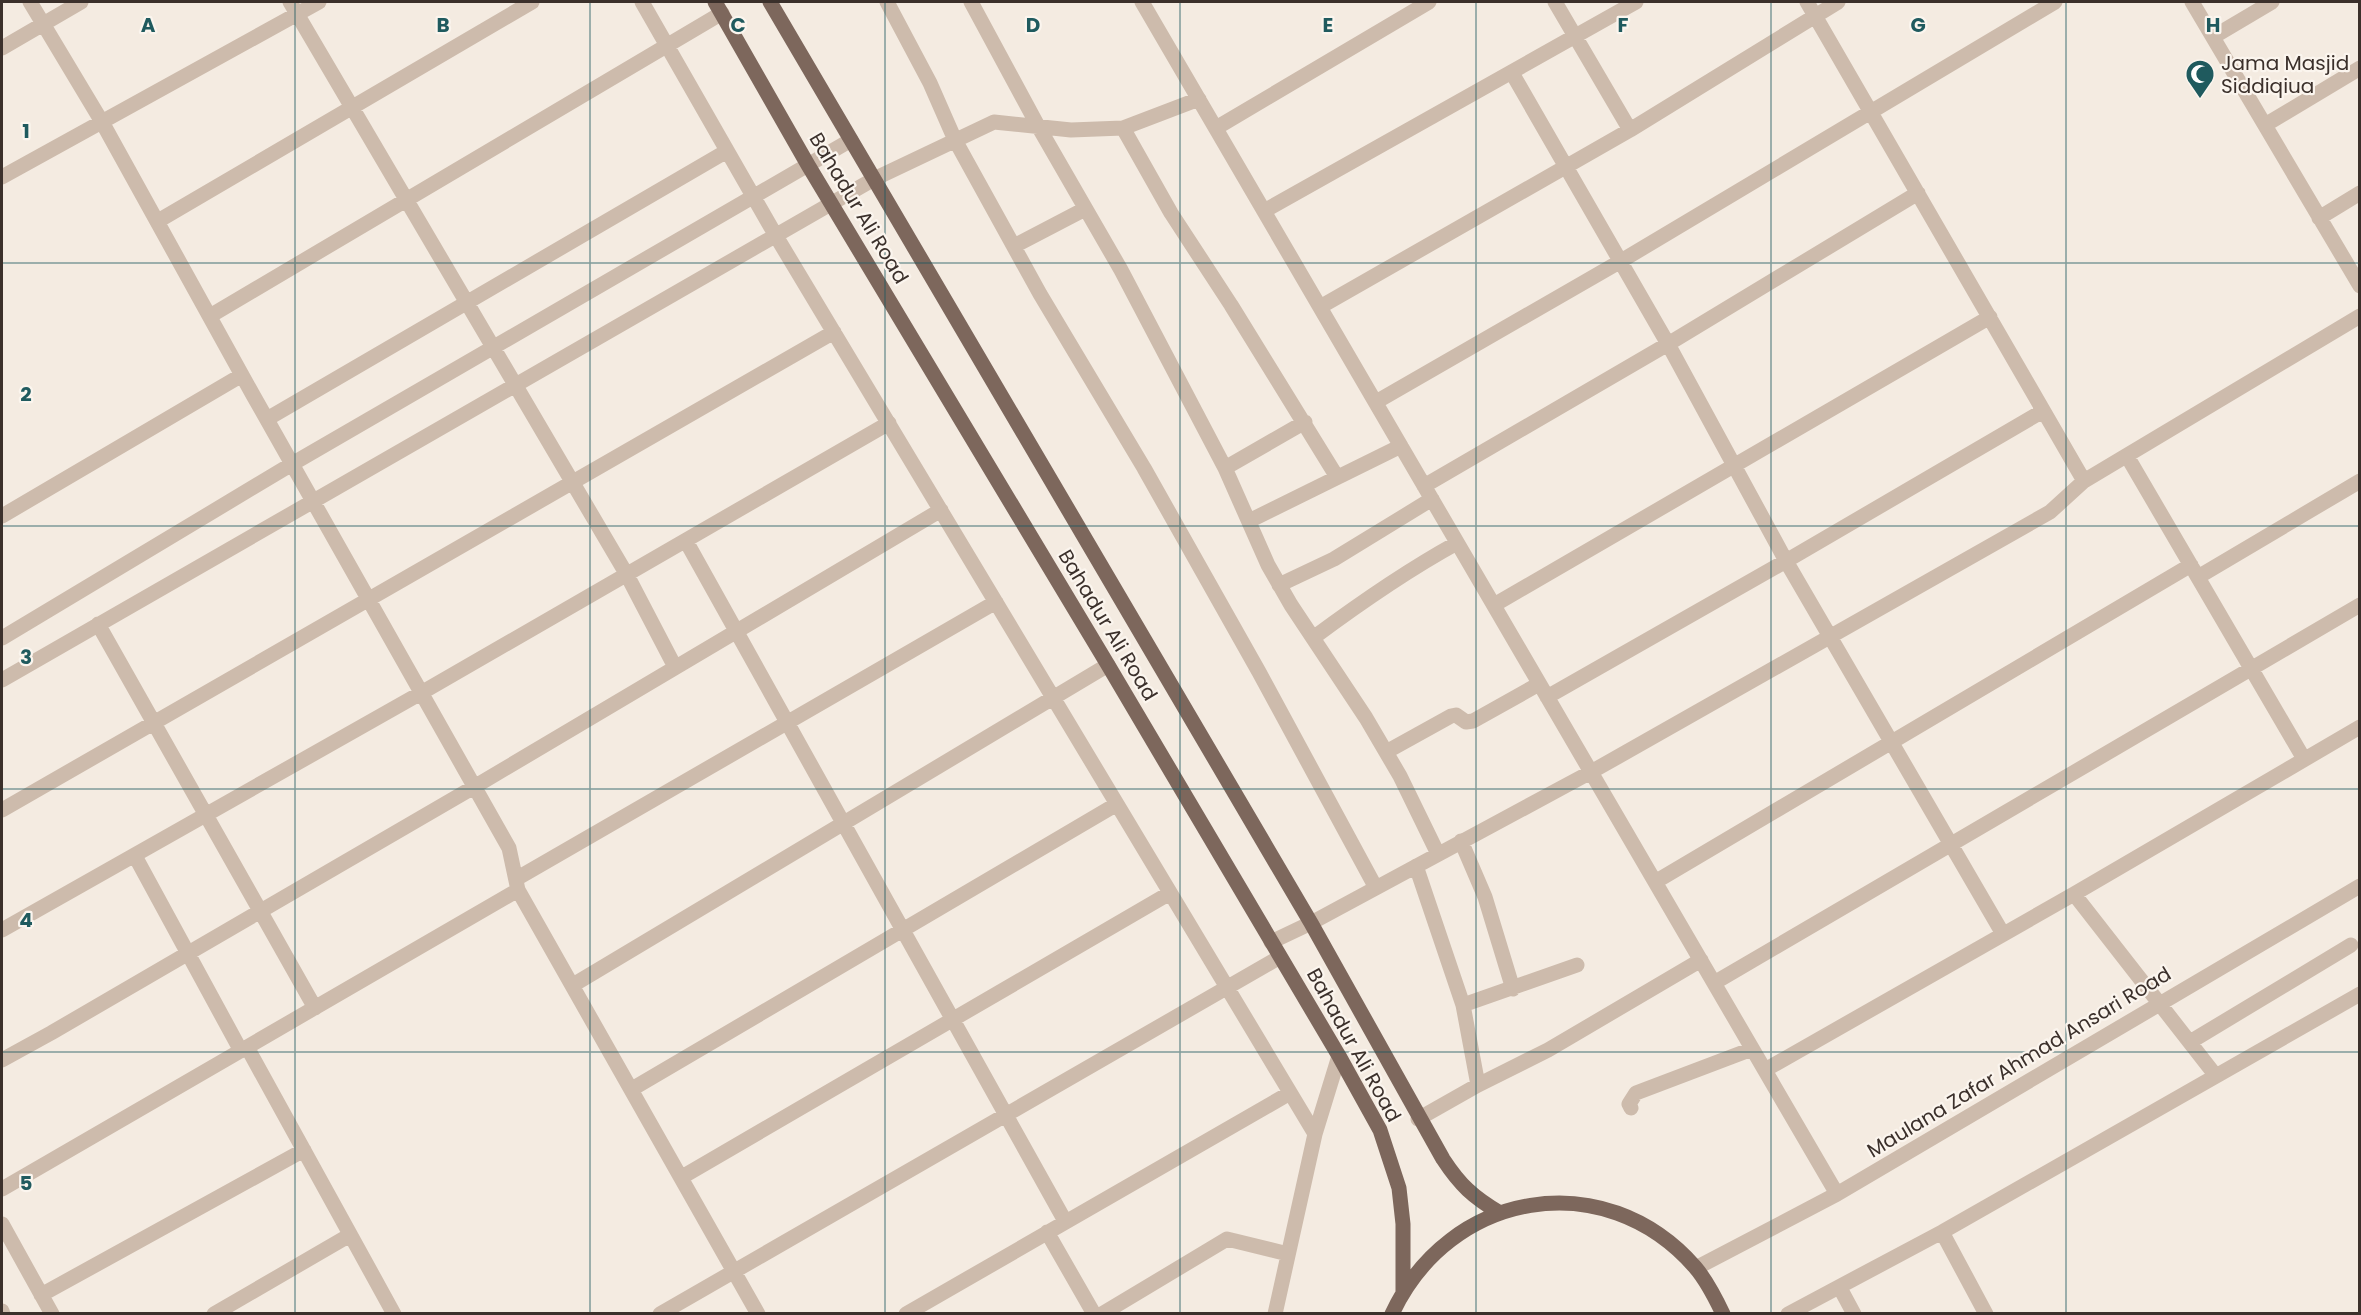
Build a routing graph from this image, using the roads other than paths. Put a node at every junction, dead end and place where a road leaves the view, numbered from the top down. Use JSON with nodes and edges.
{"nodes":[{"id":1,"x":30,"y":2,"type":"edge"},
{"id":2,"x":81,"y":2,"type":"edge"},
{"id":3,"x":319,"y":2,"type":"edge"},
{"id":4,"x":532,"y":2,"type":"edge"},
{"id":5,"x":642,"y":2,"type":"edge"},
{"id":6,"x":770,"y":2,"type":"edge"},
{"id":7,"x":886,"y":2,"type":"edge"},
{"id":8,"x":971,"y":2,"type":"edge"},
{"id":9,"x":1429,"y":2,"type":"edge"},
{"id":10,"x":1555,"y":2,"type":"edge"},
{"id":11,"x":1636,"y":2,"type":"edge"},
{"id":12,"x":1807,"y":2,"type":"edge"},
{"id":13,"x":1838,"y":2,"type":"edge"},
{"id":14,"x":2055,"y":2,"type":"edge"},
{"id":15,"x":2192,"y":2,"type":"edge"},
{"id":16,"x":2272,"y":2,"type":"edge"},
{"id":17,"x":1147,"y":3,"type":"edge"},
{"id":18,"x":718,"y":7,"type":"edge"},
{"id":19,"x":294,"y":8,"type":"edge"},
{"id":20,"x":1815,"y":15,"type":"junction"},
{"id":21,"x":43,"y":23,"type":"junction"},
{"id":22,"x":1576,"y":37,"type":"junction"},
{"id":23,"x":2213,"y":37,"type":"junction"},
{"id":24,"x":668,"y":47,"type":"junction"},
{"id":25,"x":2,"y":48,"type":"edge"},
{"id":26,"x":2360,"y":68,"type":"edge"},
{"id":27,"x":1512,"y":73,"type":"junction"},
{"id":28,"x":1199,"y":99,"type":"junction"},
{"id":29,"x":352,"y":107,"type":"junction"},
{"id":30,"x":1872,"y":113,"type":"junction"},
{"id":31,"x":102,"y":122,"type":"junction"},
{"id":32,"x":2265,"y":125,"type":"junction"},
{"id":33,"x":1038,"y":126,"type":"junction"},
{"id":34,"x":1123,"y":128,"type":"junction"},
{"id":35,"x":1216,"y":128,"type":"junction"},
{"id":36,"x":1630,"y":130,"type":"junction"},
{"id":37,"x":851,"y":140,"type":"junction"},
{"id":38,"x":955,"y":140,"type":"junction"},
{"id":39,"x":728,"y":151,"type":"junction"},
{"id":40,"x":808,"y":165,"type":"junction"},
{"id":41,"x":1566,"y":166,"type":"junction"},
{"id":42,"x":2,"y":177,"type":"edge"},
{"id":43,"x":874,"y":179,"type":"junction"},
{"id":44,"x":1918,"y":193,"type":"junction"},
{"id":45,"x":2360,"y":193,"type":"edge"},
{"id":46,"x":754,"y":196,"type":"junction"},
{"id":47,"x":407,"y":200,"type":"junction"},
{"id":48,"x":831,"y":204,"type":"junction"},
{"id":49,"x":1085,"y":209,"type":"junction"},
{"id":50,"x":1264,"y":211,"type":"junction"},
{"id":51,"x":2319,"y":218,"type":"junction"},
{"id":52,"x":158,"y":222,"type":"junction"},
{"id":53,"x":776,"y":236,"type":"junction"},
{"id":54,"x":1014,"y":246,"type":"junction"},
{"id":55,"x":1621,"y":261,"type":"junction"},
{"id":56,"x":2360,"y":286,"type":"edge"},
{"id":57,"x":467,"y":302,"type":"junction"},
{"id":58,"x":1320,"y":307,"type":"junction"},
{"id":59,"x":210,"y":316,"type":"junction"},
{"id":60,"x":2360,"y":316,"type":"edge"},
{"id":61,"x":1990,"y":317,"type":"junction"},
{"id":62,"x":834,"y":332,"type":"junction"},
{"id":63,"x":1668,"y":344,"type":"junction"},
{"id":64,"x":494,"y":346,"type":"junction"},
{"id":65,"x":242,"y":375,"type":"junction"},
{"id":66,"x":515,"y":385,"type":"junction"},
{"id":67,"x":1376,"y":402,"type":"junction"},
{"id":68,"x":2043,"y":411,"type":"junction"},
{"id":69,"x":267,"y":419,"type":"junction"},
{"id":70,"x":1305,"y":422,"type":"junction"},
{"id":71,"x":889,"y":423,"type":"junction"},
{"id":72,"x":1401,"y":446,"type":"junction"},
{"id":73,"x":2127,"y":456,"type":"junction"},
{"id":74,"x":292,"y":464,"type":"junction"},
{"id":75,"x":1733,"y":466,"type":"junction"},
{"id":76,"x":1224,"y":468,"type":"junction"},
{"id":77,"x":1337,"y":477,"type":"junction"},
{"id":78,"x":2084,"y":481,"type":"junction"},
{"id":79,"x":2360,"y":481,"type":"edge"},
{"id":80,"x":573,"y":482,"type":"junction"},
{"id":81,"x":1428,"y":493,"type":"junction"},
{"id":82,"x":313,"y":501,"type":"junction"},
{"id":83,"x":941,"y":510,"type":"junction"},
{"id":84,"x":2,"y":516,"type":"edge"},
{"id":85,"x":1249,"y":521,"type":"junction"},
{"id":86,"x":686,"y":541,"type":"junction"},
{"id":87,"x":1457,"y":543,"type":"junction"},
{"id":88,"x":1786,"y":561,"type":"junction"},
{"id":89,"x":2194,"y":571,"type":"junction"},
{"id":90,"x":627,"y":575,"type":"junction"},
{"id":91,"x":1279,"y":585,"type":"junction"},
{"id":92,"x":368,"y":599,"type":"junction"},
{"id":93,"x":996,"y":602,"type":"junction"},
{"id":94,"x":1494,"y":605,"type":"junction"},
{"id":95,"x":2360,"y":605,"type":"edge"},
{"id":96,"x":98,"y":624,"type":"junction"},
{"id":97,"x":736,"y":631,"type":"junction"},
{"id":98,"x":1830,"y":636,"type":"junction"},
{"id":99,"x":2,"y":638,"type":"edge"},
{"id":100,"x":1313,"y":638,"type":"junction"},
{"id":101,"x":1108,"y":665,"type":"junction"},
{"id":102,"x":675,"y":667,"type":"junction"},
{"id":103,"x":2251,"y":668,"type":"junction"},
{"id":104,"x":2,"y":680,"type":"edge"},
{"id":105,"x":1543,"y":690,"type":"junction"},
{"id":106,"x":421,"y":693,"type":"junction"},
{"id":107,"x":1053,"y":697,"type":"junction"},
{"id":108,"x":153,"y":723,"type":"junction"},
{"id":109,"x":787,"y":723,"type":"junction"},
{"id":110,"x":2360,"y":727,"type":"edge"},
{"id":111,"x":1892,"y":742,"type":"junction"},
{"id":112,"x":1386,"y":752,"type":"junction"},
{"id":113,"x":2304,"y":759,"type":"junction"},
{"id":114,"x":1591,"y":771,"type":"junction"},
{"id":115,"x":474,"y":787,"type":"junction"},
{"id":116,"x":1117,"y":804,"type":"junction"},
{"id":117,"x":2,"y":810,"type":"edge"},
{"id":118,"x":206,"y":815,"type":"junction"},
{"id":119,"x":843,"y":823,"type":"junction"},
{"id":120,"x":1461,"y":842,"type":"junction"},
{"id":121,"x":1951,"y":843,"type":"junction"},
{"id":122,"x":1438,"y":854,"type":"junction"},
{"id":123,"x":135,"y":856,"type":"junction"},
{"id":124,"x":1416,"y":866,"type":"junction"},
{"id":125,"x":1655,"y":882,"type":"junction"},
{"id":126,"x":517,"y":884,"type":"junction"},
{"id":127,"x":2360,"y":886,"type":"edge"},
{"id":128,"x":1376,"y":888,"type":"junction"},
{"id":129,"x":1170,"y":892,"type":"junction"},
{"id":130,"x":2074,"y":894,"type":"junction"},
{"id":131,"x":260,"y":911,"type":"junction"},
{"id":132,"x":1311,"y":923,"type":"junction"},
{"id":133,"x":2,"y":928,"type":"edge"},
{"id":134,"x":903,"y":930,"type":"junction"},
{"id":135,"x":2003,"y":934,"type":"junction"},
{"id":136,"x":1271,"y":942,"type":"junction"},
{"id":137,"x":2351,"y":945,"type":"dead end"},
{"id":138,"x":188,"y":953,"type":"junction"},
{"id":139,"x":1280,"y":957,"type":"junction"},
{"id":140,"x":1701,"y":960,"type":"junction"},
{"id":141,"x":1577,"y":965,"type":"dead end"},
{"id":142,"x":1714,"y":983,"type":"junction"},
{"id":143,"x":573,"y":985,"type":"junction"},
{"id":144,"x":1227,"y":988,"type":"junction"},
{"id":145,"x":1513,"y":988,"type":"junction"},
{"id":146,"x":2360,"y":994,"type":"edge"},
{"id":147,"x":2161,"y":1003,"type":"junction"},
{"id":148,"x":1463,"y":1005,"type":"junction"},
{"id":149,"x":315,"y":1008,"type":"junction"},
{"id":150,"x":953,"y":1019,"type":"junction"},
{"id":151,"x":2190,"y":1042,"type":"junction"},
{"id":152,"x":244,"y":1049,"type":"junction"},
{"id":153,"x":1752,"y":1049,"type":"junction"},
{"id":154,"x":1339,"y":1056,"type":"junction"},
{"id":155,"x":2,"y":1060,"type":"edge"},
{"id":156,"x":1765,"y":1070,"type":"junction"},
{"id":157,"x":2216,"y":1076,"type":"junction"},
{"id":158,"x":1478,"y":1085,"type":"junction"},
{"id":159,"x":632,"y":1089,"type":"junction"},
{"id":160,"x":1290,"y":1093,"type":"junction"},
{"id":161,"x":1631,"y":1108,"type":"dead end"},
{"id":162,"x":1006,"y":1115,"type":"junction"},
{"id":163,"x":1418,"y":1119,"type":"junction"},
{"id":164,"x":1315,"y":1134,"type":"junction"},
{"id":165,"x":304,"y":1150,"type":"junction"},
{"id":166,"x":682,"y":1176,"type":"junction"},
{"id":167,"x":2,"y":1190,"type":"edge"},
{"id":168,"x":1837,"y":1194,"type":"junction"},
{"id":169,"x":1500,"y":1213,"type":"junction"},
{"id":170,"x":1065,"y":1221,"type":"junction"},
{"id":171,"x":2,"y":1224,"type":"edge"},
{"id":172,"x":1047,"y":1232,"type":"junction"},
{"id":173,"x":1942,"y":1232,"type":"junction"},
{"id":174,"x":351,"y":1234,"type":"junction"},
{"id":175,"x":1288,"y":1254,"type":"junction"},
{"id":176,"x":1696,"y":1268,"type":"junction"},
{"id":177,"x":735,"y":1270,"type":"junction"},
{"id":178,"x":1840,"y":1288,"type":"junction"},
{"id":179,"x":1403,"y":1290,"type":"junction"},
{"id":180,"x":41,"y":1294,"type":"junction"},
{"id":181,"x":52,"y":1314,"type":"edge"},
{"id":182,"x":214,"y":1314,"type":"edge"},
{"id":183,"x":394,"y":1314,"type":"edge"},
{"id":184,"x":660,"y":1314,"type":"edge"},
{"id":185,"x":758,"y":1314,"type":"edge"},
{"id":186,"x":906,"y":1314,"type":"edge"},
{"id":187,"x":1094,"y":1314,"type":"edge"},
{"id":188,"x":1102,"y":1314,"type":"edge"},
{"id":189,"x":1275,"y":1314,"type":"edge"},
{"id":190,"x":1392,"y":1314,"type":"edge"},
{"id":191,"x":1723,"y":1314,"type":"edge"},
{"id":192,"x":1788,"y":1314,"type":"edge"},
{"id":193,"x":1854,"y":1314,"type":"edge"},
{"id":194,"x":1986,"y":1314,"type":"edge"}],
"edges":[{"from":1,"to":21,"type":"street"},
{"from":2,"to":21,"type":"street"},
{"from":3,"to":19,"type":"street"},
{"from":4,"to":29,"type":"street"},
{"from":5,"to":24,"type":"street"},
{"from":6,"to":37,"type":"main road","name":"Bahadur Ali Road"},
{"from":7,"to":38,"type":"street"},
{"from":8,"to":33,"type":"street"},
{"from":9,"to":35,"type":"street"},
{"from":10,"to":22,"type":"street"},
{"from":11,"to":22,"type":"street"},
{"from":12,"to":20,"type":"street"},
{"from":13,"to":20,"type":"street"},
{"from":14,"to":30,"type":"street"},
{"from":15,"to":23,"type":"street"},
{"from":16,"to":23,"type":"street"},
{"from":17,"to":28,"type":"street"},
{"from":18,"to":24,"type":"street"},
{"from":18,"to":40,"type":"main road","name":"Bahadur Ali Road"},
{"from":19,"to":29,"type":"street"},
{"from":19,"to":31,"type":"street"},
{"from":20,"to":30,"type":"street"},
{"from":20,"to":36,"type":"street"},
{"from":21,"to":25,"type":"street"},
{"from":21,"to":31,"type":"street"},
{"from":22,"to":27,"type":"street"},
{"from":22,"to":36,"type":"street"},
{"from":23,"to":32,"type":"street"},
{"from":24,"to":39,"type":"street"},
{"from":24,"to":47,"type":"street"},
{"from":26,"to":32,"type":"street"},
{"from":27,"to":41,"type":"street"},
{"from":27,"to":50,"type":"street"},
{"from":28,"to":34,"type":"street"},
{"from":28,"to":35,"type":"street"},
{"from":29,"to":47,"type":"street"},
{"from":29,"to":52,"type":"street"},
{"from":30,"to":44,"type":"street"},
{"from":30,"to":55,"type":"street"},
{"from":31,"to":42,"type":"street"},
{"from":31,"to":52,"type":"street"},
{"from":32,"to":51,"type":"street"},
{"from":33,"to":34,"type":"street"},
{"from":33,"to":38,"type":"street"},
{"from":33,"to":49,"type":"street"},
{"from":34,"to":70,"type":"street"},
{"from":35,"to":50,"type":"street"},
{"from":36,"to":41,"type":"street"},
{"from":37,"to":40,"type":"street"},
{"from":37,"to":43,"type":"main road","name":"Bahadur Ali Road"},
{"from":38,"to":43,"type":"street"},
{"from":38,"to":54,"type":"street"},
{"from":39,"to":46,"type":"street"},
{"from":39,"to":57,"type":"street"},
{"from":40,"to":46,"type":"street"},
{"from":40,"to":48,"type":"main road","name":"Bahadur Ali Road"},
{"from":41,"to":55,"type":"street"},
{"from":41,"to":58,"type":"street"},
{"from":43,"to":48,"type":"street"},
{"from":43,"to":132,"type":"main road","name":"Bahadur Ali Road"},
{"from":44,"to":61,"type":"street"},
{"from":44,"to":63,"type":"street"},
{"from":45,"to":51,"type":"street"},
{"from":46,"to":53,"type":"street"},
{"from":46,"to":64,"type":"street"},
{"from":47,"to":57,"type":"street"},
{"from":47,"to":59,"type":"street"},
{"from":48,"to":53,"type":"street"},
{"from":48,"to":101,"type":"main road","name":"Bahadur Ali Road"},
{"from":49,"to":54,"type":"street"},
{"from":49,"to":76,"type":"street"},
{"from":50,"to":58,"type":"street"},
{"from":51,"to":56,"type":"street"},
{"from":52,"to":59,"type":"street"},
{"from":53,"to":62,"type":"street"},
{"from":53,"to":66,"type":"street"},
{"from":54,"to":128,"type":"street"},
{"from":55,"to":63,"type":"street"},
{"from":55,"to":67,"type":"street"},
{"from":57,"to":64,"type":"street"},
{"from":57,"to":69,"type":"street"},
{"from":58,"to":67,"type":"street"},
{"from":59,"to":65,"type":"street"},
{"from":60,"to":73,"type":"street"},
{"from":61,"to":68,"type":"street"},
{"from":61,"to":75,"type":"street"},
{"from":62,"to":71,"type":"street"},
{"from":62,"to":80,"type":"street"},
{"from":63,"to":75,"type":"street"},
{"from":63,"to":81,"type":"street"},
{"from":64,"to":66,"type":"street"},
{"from":64,"to":74,"type":"street"},
{"from":65,"to":69,"type":"street"},
{"from":65,"to":84,"type":"street"},
{"from":66,"to":80,"type":"street"},
{"from":66,"to":82,"type":"street"},
{"from":67,"to":72,"type":"street"},
{"from":68,"to":78,"type":"street"},
{"from":68,"to":88,"type":"street"},
{"from":69,"to":74,"type":"street"},
{"from":70,"to":76,"type":"street"},
{"from":70,"to":77,"type":"street"},
{"from":71,"to":83,"type":"street"},
{"from":71,"to":86,"type":"street"},
{"from":72,"to":77,"type":"street"},
{"from":72,"to":81,"type":"street"},
{"from":73,"to":78,"type":"street"},
{"from":73,"to":89,"type":"street"},
{"from":74,"to":82,"type":"street"},
{"from":74,"to":99,"type":"street"},
{"from":75,"to":88,"type":"street"},
{"from":75,"to":94,"type":"street"},
{"from":76,"to":85,"type":"street"},
{"from":77,"to":85,"type":"street"},
{"from":78,"to":98,"type":"street"},
{"from":79,"to":89,"type":"street"},
{"from":80,"to":90,"type":"street"},
{"from":80,"to":92,"type":"street"},
{"from":81,"to":87,"type":"street"},
{"from":81,"to":91,"type":"street"},
{"from":82,"to":92,"type":"street"},
{"from":82,"to":96,"type":"street"},
{"from":83,"to":93,"type":"street"},
{"from":83,"to":97,"type":"street"},
{"from":85,"to":91,"type":"street"},
{"from":86,"to":90,"type":"street"},
{"from":86,"to":97,"type":"street"},
{"from":87,"to":94,"type":"street"},
{"from":87,"to":100,"type":"street"},
{"from":88,"to":98,"type":"street"},
{"from":88,"to":105,"type":"street"},
{"from":89,"to":103,"type":"street"},
{"from":89,"to":111,"type":"street"},
{"from":90,"to":102,"type":"street"},
{"from":90,"to":106,"type":"street"},
{"from":91,"to":100,"type":"street"},
{"from":92,"to":106,"type":"street"},
{"from":92,"to":108,"type":"street"},
{"from":93,"to":107,"type":"street"},
{"from":93,"to":109,"type":"street"},
{"from":94,"to":105,"type":"street"},
{"from":95,"to":103,"type":"street"},
{"from":96,"to":104,"type":"street"},
{"from":96,"to":108,"type":"street"},
{"from":97,"to":102,"type":"street"},
{"from":97,"to":109,"type":"street"},
{"from":98,"to":111,"type":"street"},
{"from":98,"to":114,"type":"street"},
{"from":100,"to":112,"type":"street"},
{"from":101,"to":107,"type":"street"},
{"from":101,"to":136,"type":"main road","name":"Bahadur Ali Road"},
{"from":102,"to":115,"type":"street"},
{"from":103,"to":113,"type":"street"},
{"from":103,"to":121,"type":"street"},
{"from":105,"to":112,"type":"street"},
{"from":105,"to":114,"type":"street"},
{"from":106,"to":115,"type":"street"},
{"from":106,"to":118,"type":"street"},
{"from":107,"to":116,"type":"street"},
{"from":107,"to":119,"type":"street"},
{"from":108,"to":117,"type":"street"},
{"from":108,"to":118,"type":"street"},
{"from":109,"to":119,"type":"street"},
{"from":109,"to":126,"type":"street"},
{"from":110,"to":113,"type":"street"},
{"from":111,"to":121,"type":"street"},
{"from":111,"to":125,"type":"street"},
{"from":112,"to":122,"type":"street"},
{"from":113,"to":130,"type":"street"},
{"from":114,"to":120,"type":"street"},
{"from":114,"to":125,"type":"street"},
{"from":115,"to":126,"type":"street"},
{"from":115,"to":131,"type":"street"},
{"from":116,"to":129,"type":"street"},
{"from":116,"to":134,"type":"street"},
{"from":118,"to":123,"type":"street"},
{"from":118,"to":131,"type":"street"},
{"from":119,"to":134,"type":"street"},
{"from":119,"to":143,"type":"street"},
{"from":120,"to":122,"type":"street"},
{"from":120,"to":145,"type":"street"},
{"from":121,"to":135,"type":"street"},
{"from":121,"to":142,"type":"street"},
{"from":122,"to":124,"type":"street"},
{"from":123,"to":133,"type":"street"},
{"from":123,"to":138,"type":"street"},
{"from":124,"to":128,"type":"street"},
{"from":124,"to":148,"type":"street"},
{"from":125,"to":140,"type":"street"},
{"from":126,"to":143,"type":"street"},
{"from":126,"to":149,"type":"street"},
{"from":127,"to":147,"type":"street","name":"Maulana Zafar Ahmad Ansari Road"},
{"from":128,"to":132,"type":"street"},
{"from":129,"to":144,"type":"street"},
{"from":129,"to":150,"type":"street"},
{"from":130,"to":135,"type":"street"},
{"from":130,"to":147,"type":"street"},
{"from":131,"to":138,"type":"street"},
{"from":131,"to":149,"type":"street"},
{"from":132,"to":136,"type":"street"},
{"from":132,"to":163,"type":"main road","name":"Bahadur Ali Road"},
{"from":134,"to":150,"type":"street"},
{"from":134,"to":159,"type":"street"},
{"from":135,"to":156,"type":"street"},
{"from":136,"to":139,"type":"main road","name":"Bahadur Ali Road"},
{"from":137,"to":151,"type":"street"},
{"from":138,"to":152,"type":"street"},
{"from":138,"to":155,"type":"street"},
{"from":139,"to":144,"type":"street"},
{"from":139,"to":154,"type":"main road","name":"Bahadur Ali Road"},
{"from":140,"to":142,"type":"street"},
{"from":140,"to":158,"type":"street"},
{"from":141,"to":145,"type":"street"},
{"from":142,"to":153,"type":"street"},
{"from":143,"to":159,"type":"street"},
{"from":144,"to":160,"type":"street"},
{"from":144,"to":162,"type":"street"},
{"from":145,"to":148,"type":"street"},
{"from":146,"to":157,"type":"street"},
{"from":147,"to":151,"type":"street"},
{"from":147,"to":168,"type":"street","name":"Maulana Zafar Ahmad Ansari Road"},
{"from":148,"to":158,"type":"street"},
{"from":149,"to":152,"type":"street"},
{"from":150,"to":162,"type":"street"},
{"from":150,"to":166,"type":"street"},
{"from":151,"to":157,"type":"street"},
{"from":152,"to":165,"type":"street"},
{"from":152,"to":167,"type":"street"},
{"from":153,"to":156,"type":"street"},
{"from":153,"to":161,"type":"street"},
{"from":154,"to":164,"type":"street"},
{"from":154,"to":179,"type":"main road","name":"Bahadur Ali Road"},
{"from":156,"to":168,"type":"street"},
{"from":157,"to":173,"type":"street"},
{"from":158,"to":163,"type":"street"},
{"from":159,"to":166,"type":"street"},
{"from":160,"to":164,"type":"street"},
{"from":160,"to":170,"type":"street"},
{"from":162,"to":170,"type":"street"},
{"from":162,"to":177,"type":"street"},
{"from":163,"to":169,"type":"main road","name":"Bahadur Ali Road"},
{"from":164,"to":175,"type":"street"},
{"from":165,"to":174,"type":"street"},
{"from":165,"to":180,"type":"street"},
{"from":166,"to":177,"type":"street"},
{"from":168,"to":176,"type":"street","name":"Maulana Zafar Ahmad Ansari Road"},
{"from":169,"to":176,"type":"main road"},
{"from":169,"to":179,"type":"main road"},
{"from":170,"to":172,"type":"street"},
{"from":171,"to":180,"type":"street"},
{"from":172,"to":186,"type":"street"},
{"from":172,"to":187,"type":"street"},
{"from":173,"to":178,"type":"street"},
{"from":173,"to":194,"type":"street"},
{"from":174,"to":182,"type":"street"},
{"from":174,"to":183,"type":"street"},
{"from":175,"to":188,"type":"street"},
{"from":175,"to":189,"type":"street"},
{"from":176,"to":191,"type":"main road"},
{"from":177,"to":184,"type":"street"},
{"from":177,"to":185,"type":"street"},
{"from":178,"to":192,"type":"street"},
{"from":178,"to":193,"type":"street"},
{"from":179,"to":190,"type":"main road"},
{"from":180,"to":181,"type":"street"}]}
